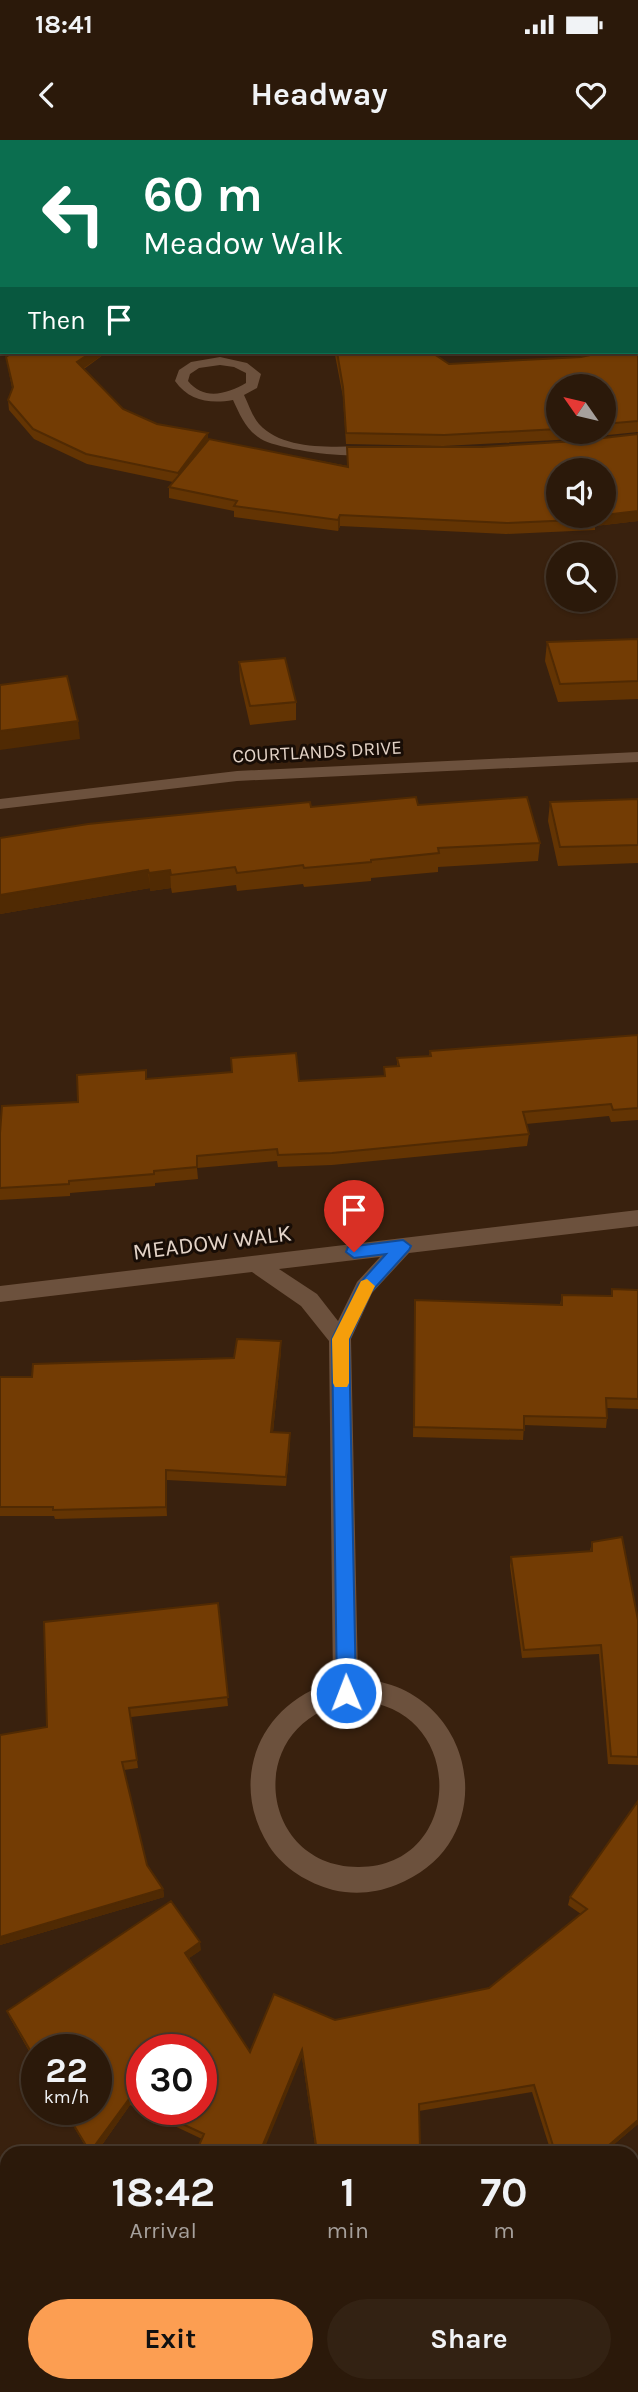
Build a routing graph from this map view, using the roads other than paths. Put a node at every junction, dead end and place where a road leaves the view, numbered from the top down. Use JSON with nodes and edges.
{"nodes":[{"id":1,"x":237,"y":395,"type":"junction"},
{"id":2,"x":395,"y":451,"type":"edge"},
{"id":3,"x":638,"y":757,"type":"edge"},
{"id":4,"x":0,"y":804,"type":"edge"},
{"id":5,"x":638,"y":1218,"type":"edge"},
{"id":6,"x":403,"y":1246,"type":"junction"},
{"id":7,"x":255,"y":1263,"type":"junction"},
{"id":8,"x":0,"y":1294,"type":"edge"},
{"id":9,"x":340,"y":1339,"type":"junction"},
{"id":10,"x":346,"y":1693,"type":"junction"}],
"edges":[{"from":1,"to":1,"type":"street"},
{"from":1,"to":2,"type":"street"},
{"from":3,"to":4,"type":"street","name":"COURTLANDS DRIVE"},
{"from":5,"to":6,"type":"street","name":"MEADOW WALK"},
{"from":6,"to":7,"type":"street","name":"MEADOW WALK"},
{"from":6,"to":9,"type":"street"},
{"from":7,"to":8,"type":"street","name":"MEADOW WALK"},
{"from":7,"to":9,"type":"street"},
{"from":9,"to":10,"type":"street"},
{"from":10,"to":10,"type":"street"}]}
